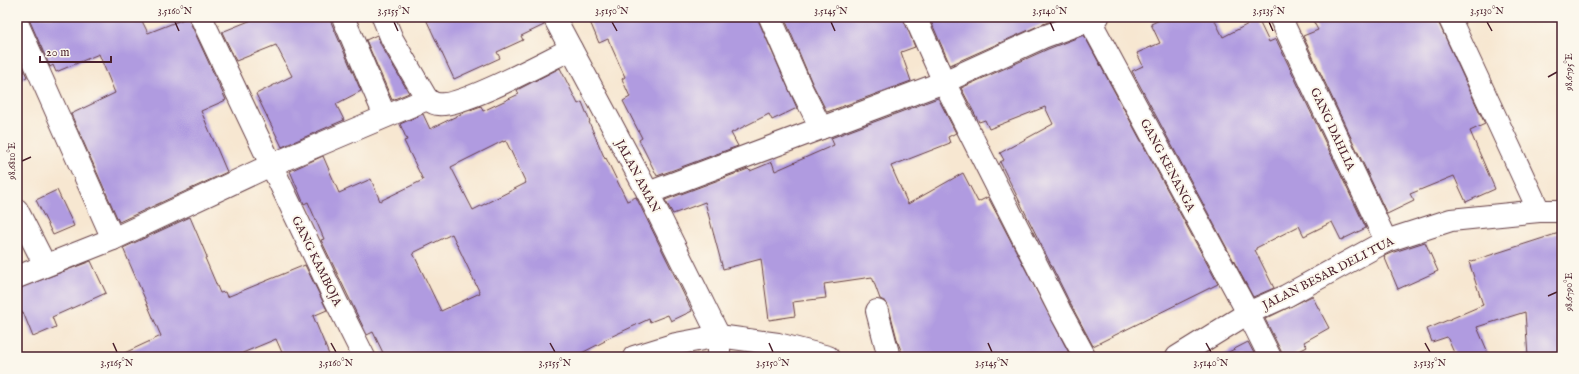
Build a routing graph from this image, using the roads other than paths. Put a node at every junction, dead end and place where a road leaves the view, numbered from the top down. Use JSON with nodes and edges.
{"nodes":[{"id":1,"x":201,"y":17,"type":"edge"},
{"id":2,"x":343,"y":17,"type":"edge"},
{"id":3,"x":383,"y":17,"type":"edge"},
{"id":4,"x":554,"y":17,"type":"edge"},
{"id":5,"x":770,"y":17,"type":"edge"},
{"id":6,"x":915,"y":17,"type":"edge"},
{"id":7,"x":1280,"y":17,"type":"edge"},
{"id":8,"x":1449,"y":17,"type":"edge"},
{"id":9,"x":1092,"y":18,"type":"edge"},
{"id":10,"x":17,"y":23,"type":"edge"},
{"id":11,"x":571,"y":49,"type":"junction"},
{"id":12,"x":944,"y":82,"type":"junction"},
{"id":13,"x":427,"y":99,"type":"junction"},
{"id":14,"x":385,"y":116,"type":"junction"},
{"id":15,"x":821,"y":128,"type":"junction"},
{"id":16,"x":271,"y":165,"type":"junction"},
{"id":17,"x":648,"y":193,"type":"junction"},
{"id":18,"x":17,"y":210,"type":"edge"},
{"id":19,"x":1562,"y":210,"type":"edge"},
{"id":20,"x":1539,"y":211,"type":"junction"},
{"id":21,"x":113,"y":239,"type":"junction"},
{"id":22,"x":1386,"y":241,"type":"junction"},
{"id":23,"x":45,"y":265,"type":"junction"},
{"id":24,"x":17,"y":277,"type":"edge"},
{"id":25,"x":877,"y":311,"type":"dead end"},
{"id":26,"x":1248,"y":314,"type":"junction"},
{"id":27,"x":719,"y":346,"type":"edge"},
{"id":28,"x":1182,"y":356,"type":"edge"},
{"id":29,"x":364,"y":357,"type":"edge"},
{"id":30,"x":634,"y":357,"type":"edge"},
{"id":31,"x":828,"y":357,"type":"edge"},
{"id":32,"x":889,"y":357,"type":"edge"},
{"id":33,"x":1085,"y":357,"type":"edge"},
{"id":34,"x":1270,"y":357,"type":"edge"}],
"edges":[{"from":1,"to":16,"type":"street","name":"GANG KAMBOJA"},
{"from":2,"to":14,"type":"street"},
{"from":3,"to":13,"type":"street"},
{"from":4,"to":11,"type":"street","name":"JALAN AMAN"},
{"from":5,"to":15,"type":"street"},
{"from":6,"to":12,"type":"street"},
{"from":7,"to":22,"type":"street","name":"GANG DAHLIA"},
{"from":8,"to":20,"type":"street"},
{"from":9,"to":12,"type":"street"},
{"from":9,"to":26,"type":"street","name":"GANG KENANGA"},
{"from":10,"to":21,"type":"street"},
{"from":11,"to":13,"type":"street"},
{"from":11,"to":17,"type":"street","name":"JALAN AMAN"},
{"from":12,"to":15,"type":"street"},
{"from":12,"to":33,"type":"street"},
{"from":13,"to":14,"type":"street"},
{"from":14,"to":16,"type":"street"},
{"from":15,"to":17,"type":"street"},
{"from":16,"to":21,"type":"street"},
{"from":16,"to":29,"type":"street","name":"GANG KAMBOJA"},
{"from":17,"to":27,"type":"street","name":"JALAN AMAN"},
{"from":18,"to":23,"type":"street"},
{"from":19,"to":20,"type":"street","name":"JALAN BESAR DELI TUA"},
{"from":20,"to":22,"type":"street","name":"JALAN BESAR DELI TUA"},
{"from":21,"to":23,"type":"street"},
{"from":22,"to":26,"type":"street","name":"JALAN BESAR DELI TUA"},
{"from":23,"to":24,"type":"street"},
{"from":25,"to":32,"type":"street"},
{"from":26,"to":28,"type":"street","name":"JALAN BESAR DELI TUA"},
{"from":26,"to":34,"type":"street","name":"GANG KENANGA"},
{"from":27,"to":30,"type":"street"},
{"from":27,"to":31,"type":"street"}]}
